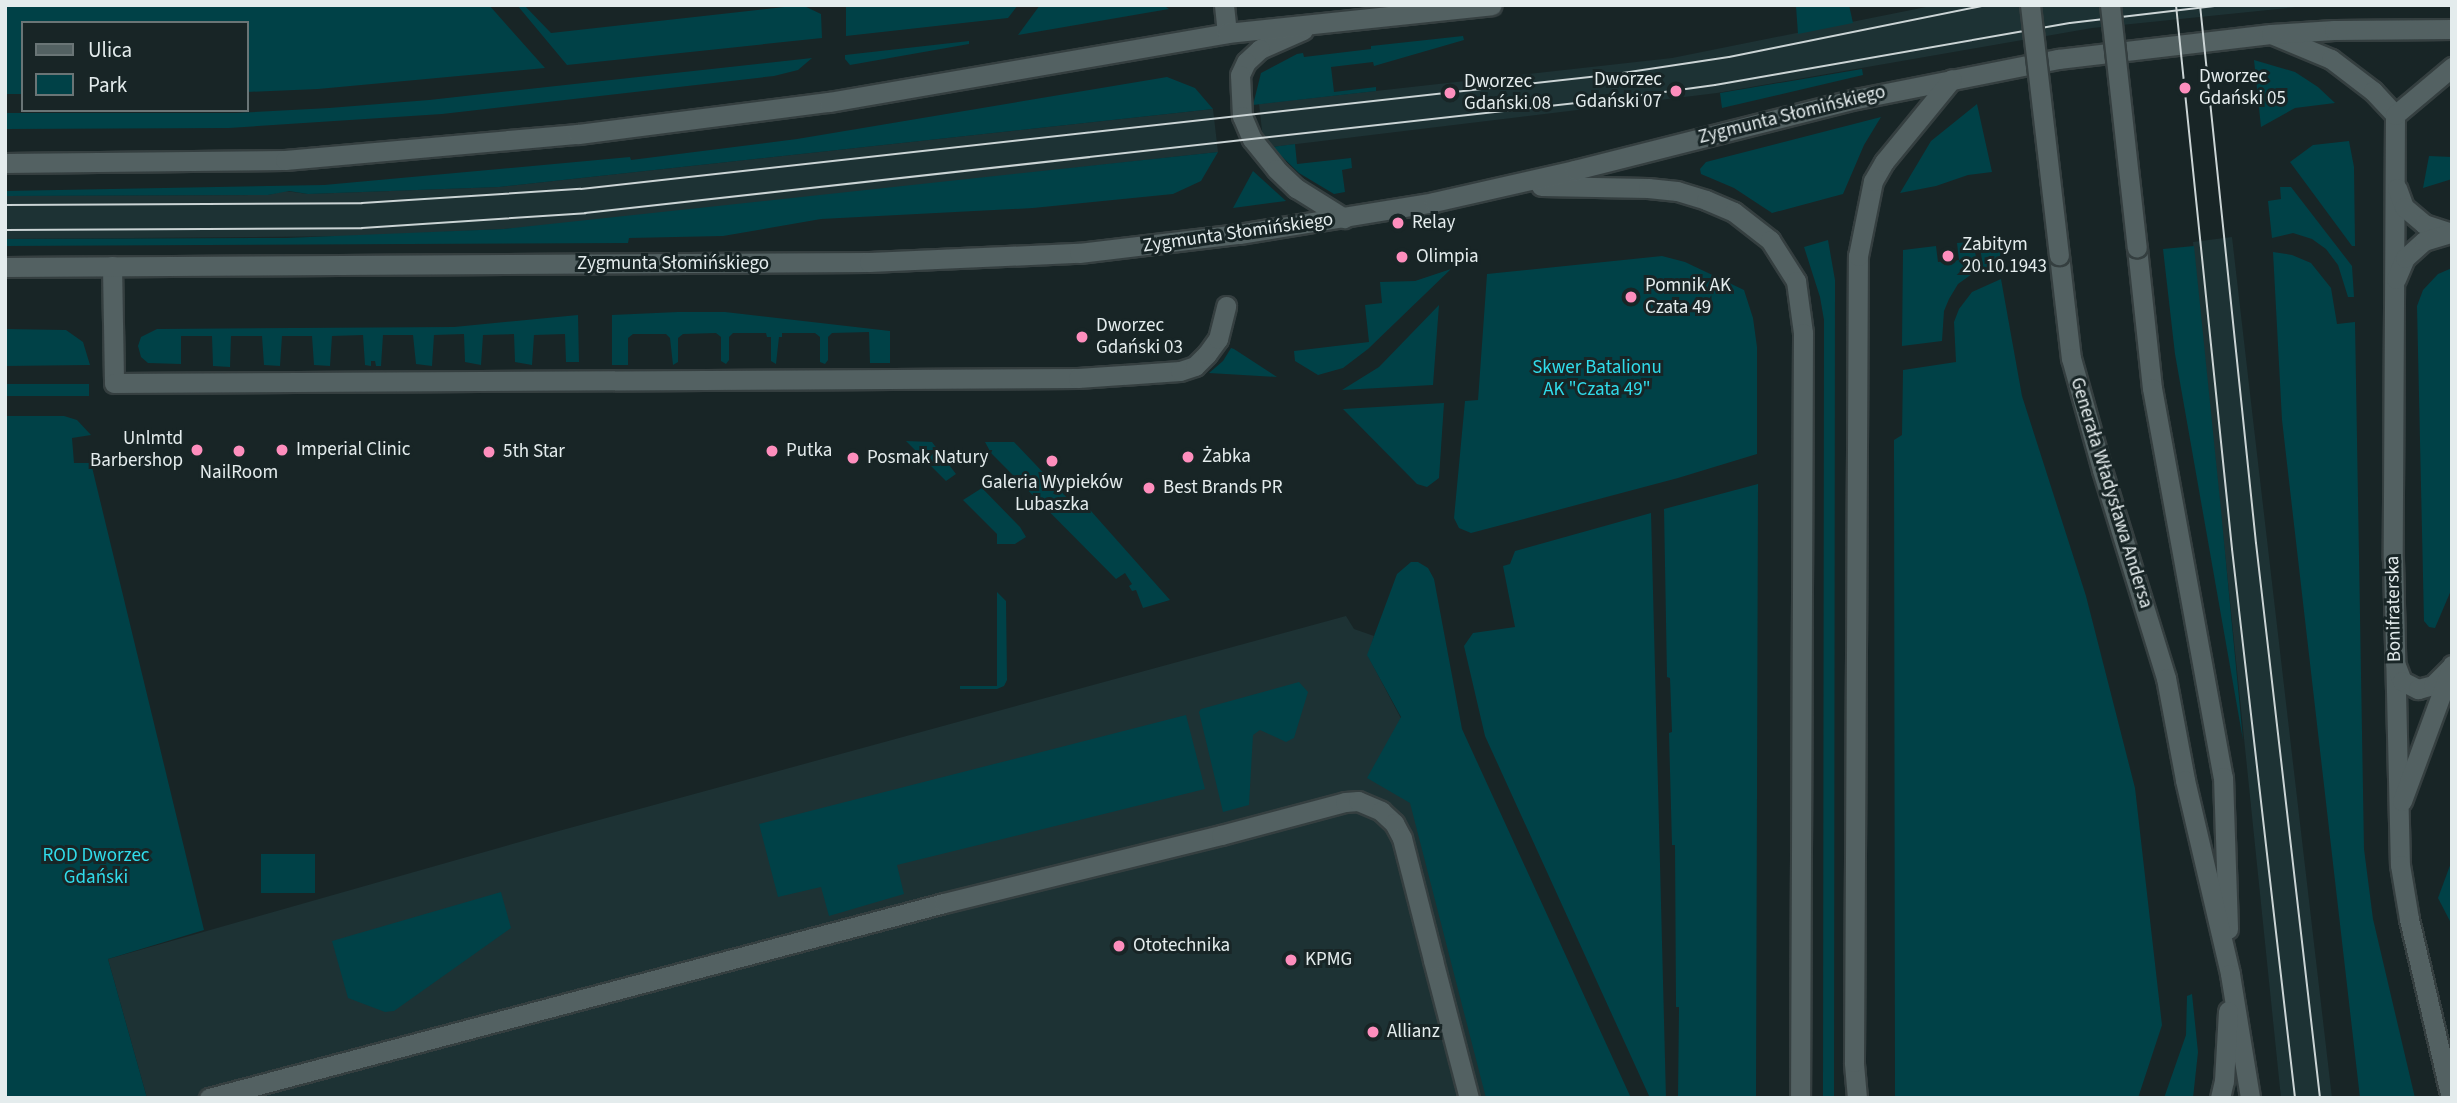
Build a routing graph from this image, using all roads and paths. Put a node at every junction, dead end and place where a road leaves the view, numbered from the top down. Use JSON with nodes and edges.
{"nodes":[{"id":1,"x":1224,"y":5,"type":"edge"},
{"id":2,"x":1492,"y":5,"type":"edge"},
{"id":3,"x":2030,"y":5,"type":"edge"},
{"id":4,"x":2110,"y":5,"type":"edge"},
{"id":5,"x":1320,"y":22,"type":"junction"},
{"id":6,"x":2452,"y":29,"type":"edge"},
{"id":7,"x":1227,"y":33,"type":"junction"},
{"id":8,"x":2272,"y":34,"type":"junction"},
{"id":9,"x":2452,"y":67,"type":"edge"},
{"id":10,"x":1952,"y":79,"type":"junction"},
{"id":11,"x":2395,"y":115,"type":"junction"},
{"id":12,"x":5,"y":163,"type":"edge"},
{"id":13,"x":2394,"y":180,"type":"junction"},
{"id":14,"x":1513,"y":185,"type":"junction"},
{"id":15,"x":1345,"y":218,"type":"junction"},
{"id":16,"x":2451,"y":233,"type":"edge"},
{"id":17,"x":112,"y":266,"type":"junction"},
{"id":18,"x":5,"y":267,"type":"edge"},
{"id":19,"x":2394,"y":281,"type":"junction"},
{"id":20,"x":1226,"y":306,"type":"dead end"},
{"id":21,"x":2394,"y":662,"type":"junction"},
{"id":22,"x":2452,"y":665,"type":"edge"},
{"id":23,"x":2399,"y":812,"type":"junction"},
{"id":24,"x":2230,"y":974,"type":"junction"},
{"id":25,"x":209,"y":1098,"type":"edge"},
{"id":26,"x":1469,"y":1098,"type":"edge"},
{"id":27,"x":1800,"y":1098,"type":"edge"},
{"id":28,"x":1857,"y":1098,"type":"edge"},
{"id":29,"x":2220,"y":1098,"type":"edge"},
{"id":30,"x":2250,"y":1098,"type":"edge"},
{"id":31,"x":2451,"y":1098,"type":"edge"}],
"edges":[{"from":1,"to":7,"type":"main road"},
{"from":2,"to":5,"type":"main road"},
{"from":3,"to":24,"type":"main road","name":"Generała Władysława Andersa","bridge":true},
{"from":4,"to":24,"type":"main road","name":"Generała Władysława Andersa","bridge":true},
{"from":5,"to":7,"type":"main road"},
{"from":5,"to":15,"type":"main road"},
{"from":6,"to":8,"type":"main road","name":"Zygmunta Słomińskiego"},
{"from":7,"to":12,"type":"main road"},
{"from":8,"to":10,"type":"main road","name":"Zygmunta Słomińskiego"},
{"from":8,"to":11,"type":"main road"},
{"from":9,"to":11,"type":"main road"},
{"from":10,"to":14,"type":"main road","name":"Zygmunta Słomińskiego"},
{"from":10,"to":28,"type":"main road"},
{"from":11,"to":13,"type":"main road","name":"Bonifraterska"},
{"from":13,"to":16,"type":"main road"},
{"from":13,"to":19,"type":"main road","name":"Bonifraterska"},
{"from":14,"to":15,"type":"main road","name":"Zygmunta Słomińskiego"},
{"from":14,"to":27,"type":"main road"},
{"from":15,"to":17,"type":"main road","name":"Zygmunta Słomińskiego"},
{"from":16,"to":19,"type":"main road"},
{"from":17,"to":18,"type":"main road","name":"Zygmunta Słomińskiego"},
{"from":17,"to":20,"type":"main road"},
{"from":19,"to":21,"type":"main road","name":"Bonifraterska"},
{"from":21,"to":22,"type":"main road"},
{"from":21,"to":23,"type":"main road","name":"Bonifraterska"},
{"from":22,"to":23,"type":"main road"},
{"from":23,"to":31,"type":"main road","name":"Bonifraterska"},
{"from":24,"to":29,"type":"main road"},
{"from":24,"to":30,"type":"main road","name":"Generała Władysława Andersa"},
{"from":25,"to":26,"type":"main road"}]}
